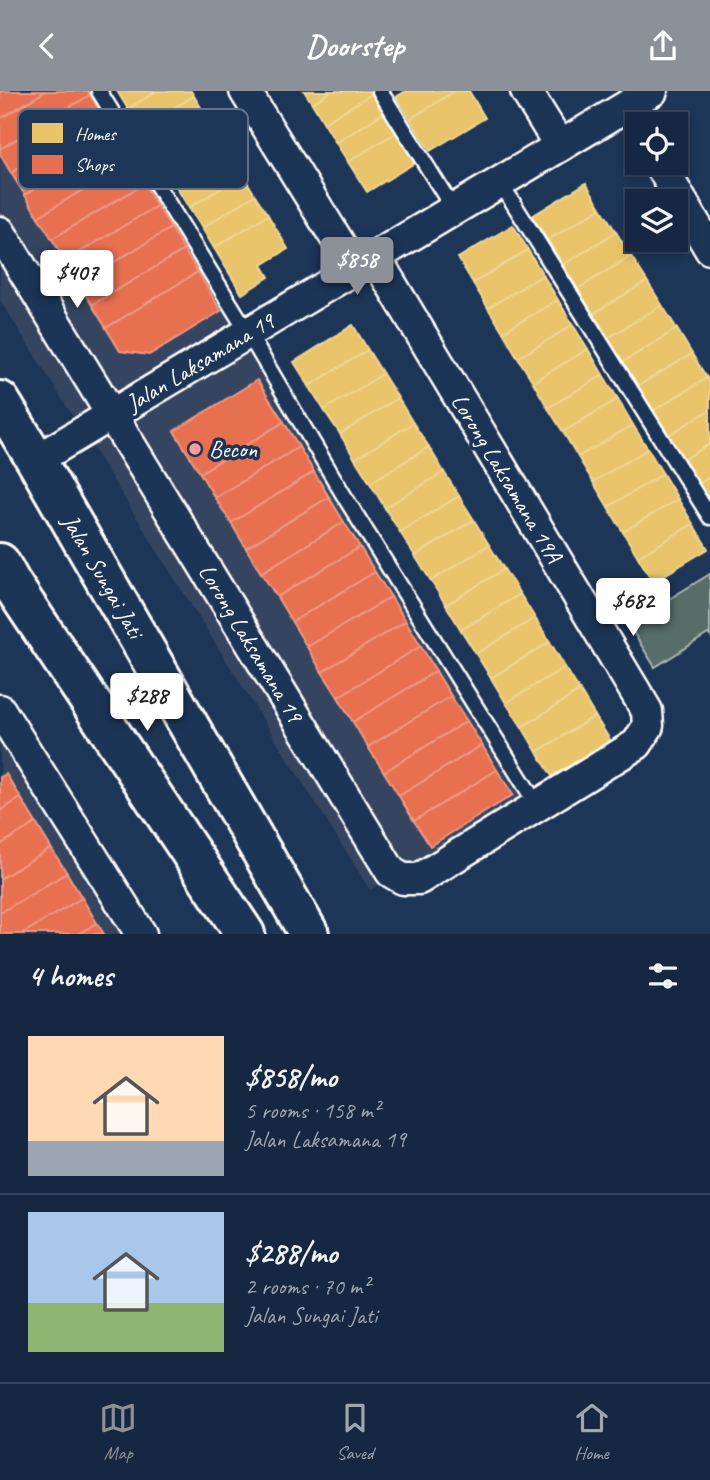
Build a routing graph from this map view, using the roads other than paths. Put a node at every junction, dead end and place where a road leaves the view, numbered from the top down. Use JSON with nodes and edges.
{"nodes":[{"id":1,"x":99,"y":91,"type":"edge"},
{"id":2,"x":245,"y":91,"type":"edge"},
{"id":3,"x":380,"y":91,"type":"edge"},
{"id":4,"x":526,"y":91,"type":"edge"},
{"id":5,"x":652,"y":91,"type":"edge"},
{"id":6,"x":110,"y":109,"type":"edge"},
{"id":7,"x":634,"y":112,"type":"edge"},
{"id":8,"x":625,"y":119,"type":"edge"},
{"id":9,"x":560,"y":146,"type":"junction"},
{"id":10,"x":666,"y":175,"type":"edge"},
{"id":11,"x":500,"y":182,"type":"junction"},
{"id":12,"x":159,"y":189,"type":"edge"},
{"id":13,"x":454,"y":210,"type":"junction"},
{"id":14,"x":0,"y":232,"type":"edge"},
{"id":15,"x":710,"y":249,"type":"edge"},
{"id":16,"x":365,"y":263,"type":"junction"},
{"id":17,"x":248,"y":333,"type":"junction"},
{"id":18,"x":0,"y":401,"type":"edge"},
{"id":19,"x":0,"y":413,"type":"edge"},
{"id":20,"x":111,"y":415,"type":"junction"},
{"id":21,"x":31,"y":452,"type":"junction"},
{"id":22,"x":710,"y":517,"type":"edge"},
{"id":23,"x":4,"y":579,"type":"edge"},
{"id":24,"x":0,"y":710,"type":"edge"},
{"id":25,"x":537,"y":805,"type":"junction"},
{"id":26,"x":391,"y":872,"type":"joint"},
{"id":27,"x":141,"y":934,"type":"edge"},
{"id":28,"x":245,"y":934,"type":"edge"},
{"id":29,"x":309,"y":934,"type":"edge"}],
"edges":[{"from":1,"to":6,"type":"lane"},
{"from":2,"to":16,"type":"street","name":"Lorong Laksamana 19A"},
{"from":3,"to":13,"type":"lane"},
{"from":4,"to":9,"type":"street"},
{"from":5,"to":7,"type":"street","name":"Jalan Laksamana 19"},
{"from":8,"to":9,"type":"street","name":"Jalan Laksamana 19"},
{"from":9,"to":11,"type":"street","name":"Jalan Laksamana 19"},
{"from":10,"to":15,"type":"street"},
{"from":11,"to":13,"type":"street","name":"Jalan Laksamana 19"},
{"from":11,"to":22,"type":"lane"},
{"from":12,"to":17,"type":"lane"},
{"from":13,"to":16,"type":"street","name":"Jalan Laksamana 19"},
{"from":14,"to":20,"type":"street","name":"Lorong Laksamana 19"},
{"from":16,"to":17,"type":"street","name":"Jalan Laksamana 19"},
{"from":16,"to":25,"type":"street","name":"Lorong Laksamana 19A"},
{"from":17,"to":20,"type":"street","name":"Jalan Laksamana 19"},
{"from":17,"to":25,"type":"lane"},
{"from":18,"to":21,"type":"main road","name":"Jalan Sungai Jati"},
{"from":19,"to":21,"type":"main road"},
{"from":20,"to":21,"type":"street","name":"Jalan Laksamana 19"},
{"from":20,"to":26,"type":"street","name":"Lorong Laksamana 19"},
{"from":21,"to":29,"type":"main road","name":"Jalan Sungai Jati"},
{"from":23,"to":28,"type":"main road"},
{"from":24,"to":27,"type":"street"},
{"from":25,"to":26,"type":"street","name":"Lorong Laksamana 19A"}]}
